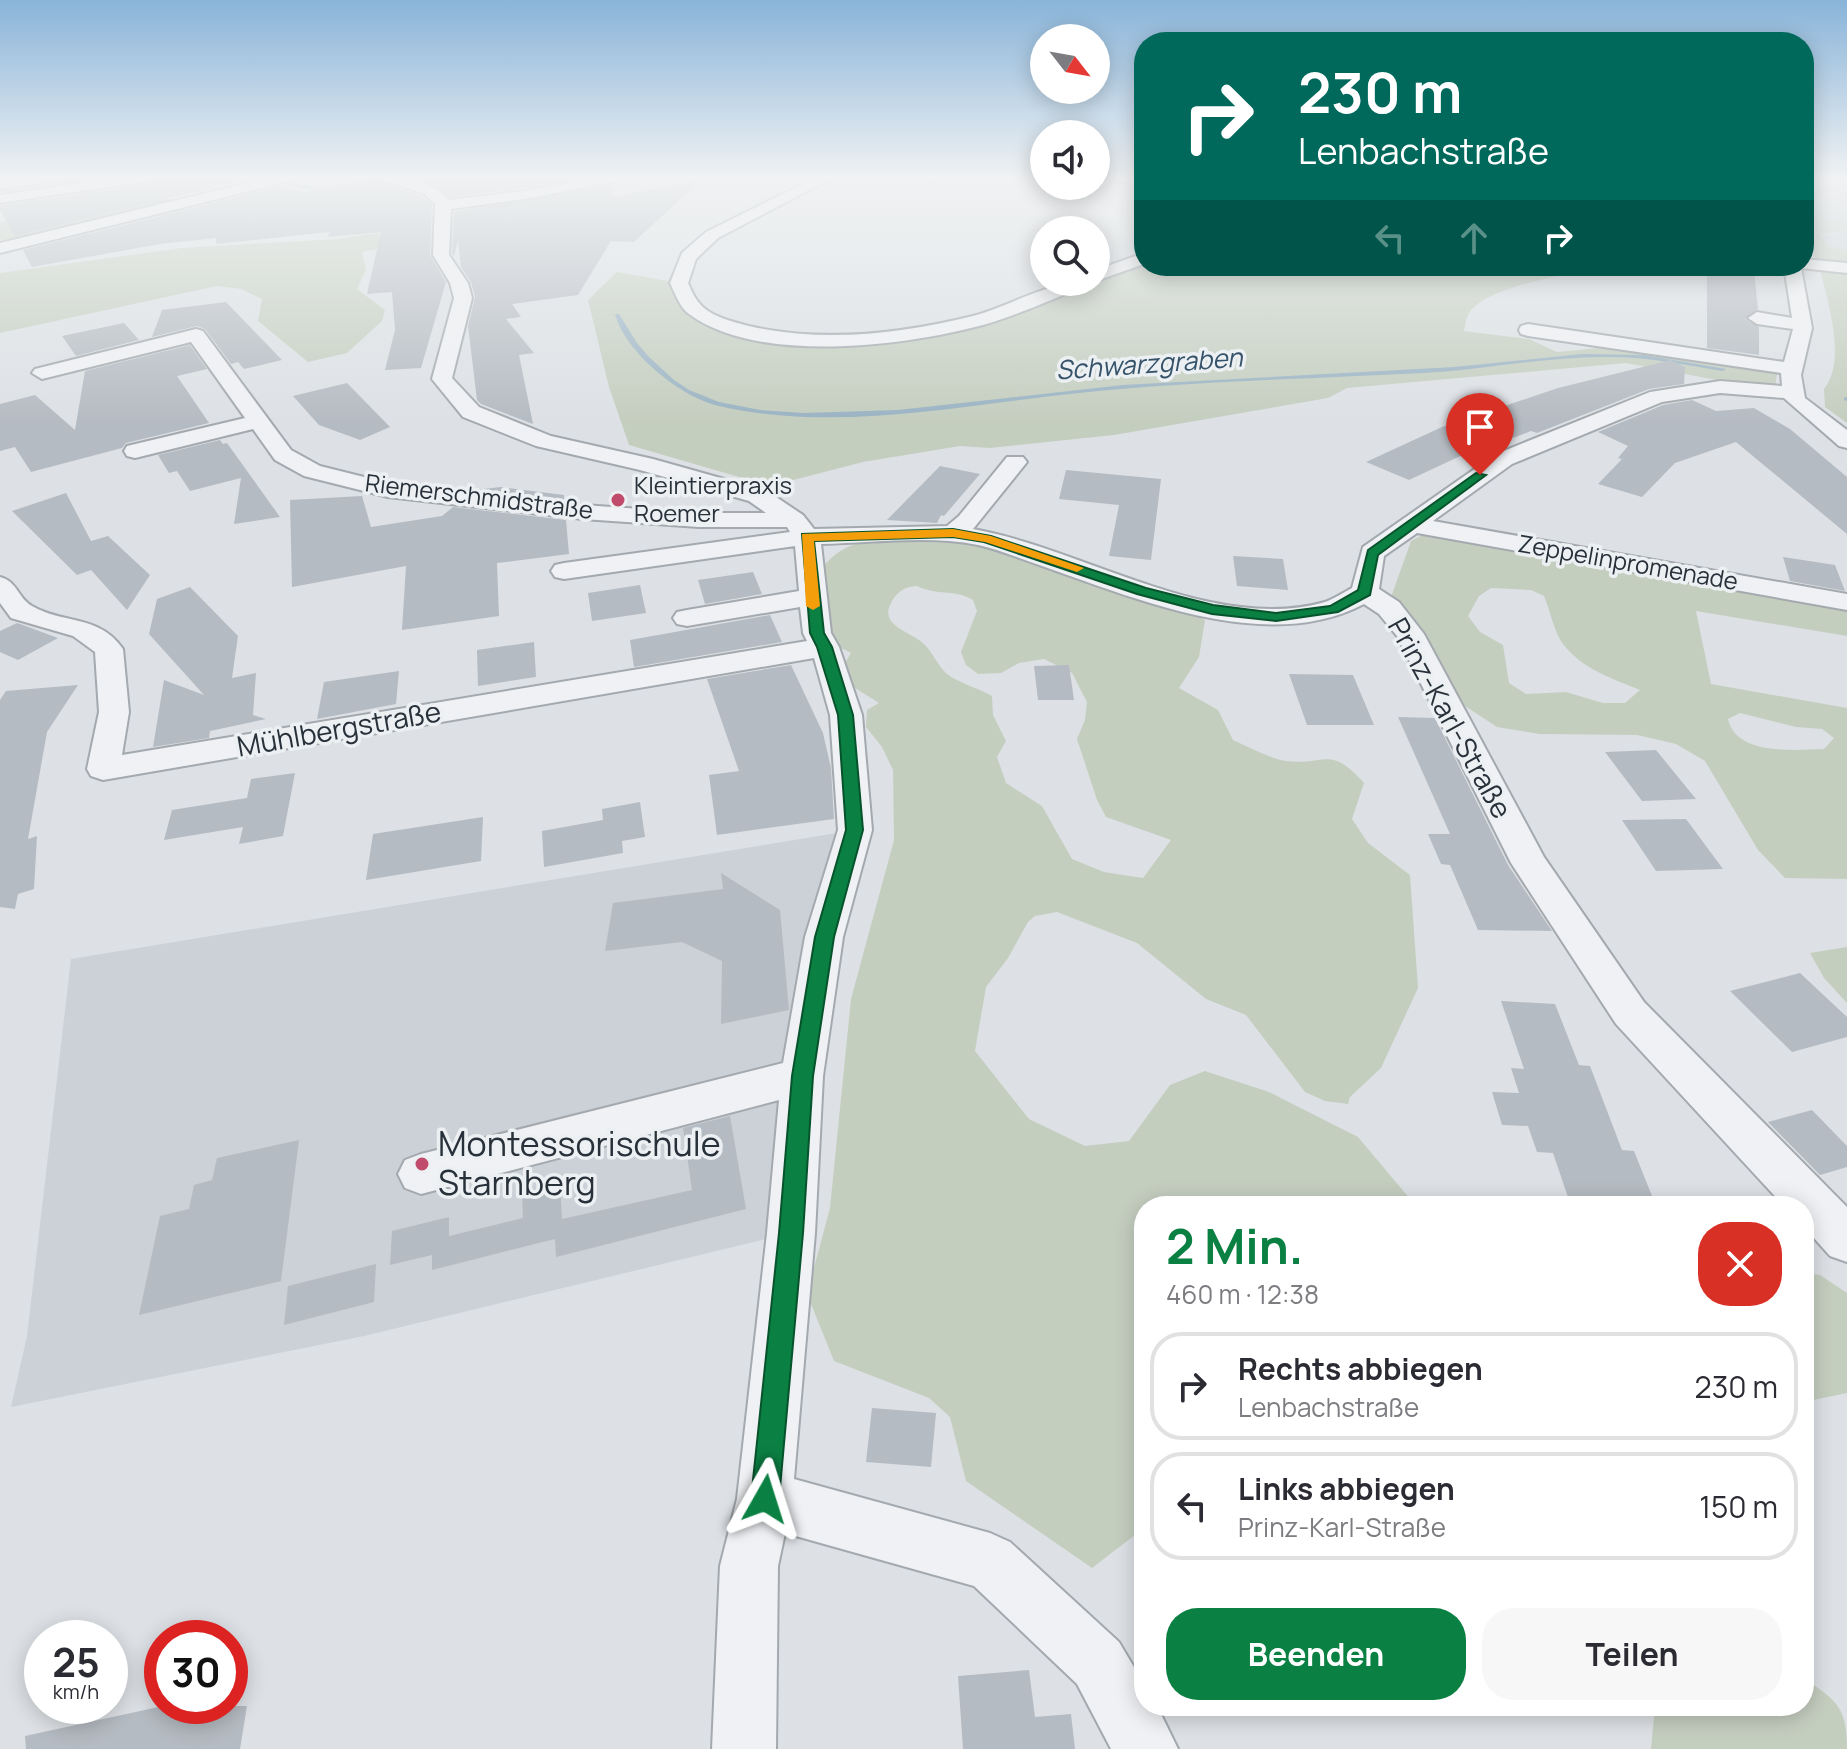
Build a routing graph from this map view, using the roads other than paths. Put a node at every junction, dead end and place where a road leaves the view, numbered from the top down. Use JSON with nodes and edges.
{"nodes":[{"id":1,"x":444,"y":259,"type":"edge"},
{"id":2,"x":687,"y":259,"type":"edge"},
{"id":3,"x":1134,"y":262,"type":"edge"},
{"id":4,"x":1814,"y":265,"type":"edge"},
{"id":5,"x":1847,"y":268,"type":"edge"},
{"id":6,"x":1110,"y":271,"type":"edge"},
{"id":7,"x":1794,"y":276,"type":"edge"},
{"id":8,"x":1043,"y":296,"type":"edge"},
{"id":9,"x":1757,"y":318,"type":"dead end"},
{"id":10,"x":1802,"y":325,"type":"junction"},
{"id":11,"x":1528,"y":330,"type":"dead end"},
{"id":12,"x":1793,"y":369,"type":"junction"},
{"id":13,"x":42,"y":373,"type":"dead end"},
{"id":14,"x":1794,"y":393,"type":"junction"},
{"id":15,"x":257,"y":422,"type":"junction"},
{"id":16,"x":1847,"y":441,"type":"edge"},
{"id":17,"x":135,"y":451,"type":"dead end"},
{"id":18,"x":1015,"y":462,"type":"dead end"},
{"id":19,"x":1409,"y":524,"type":"junction"},
{"id":20,"x":800,"y":528,"type":"junction"},
{"id":21,"x":953,"y":533,"type":"junction"},
{"id":22,"x":564,"y":571,"type":"dead end"},
{"id":23,"x":0,"y":585,"type":"edge"},
{"id":24,"x":1365,"y":592,"type":"junction"},
{"id":25,"x":812,"y":597,"type":"junction"},
{"id":26,"x":1847,"y":602,"type":"edge"},
{"id":27,"x":687,"y":618,"type":"dead end"},
{"id":28,"x":825,"y":647,"type":"junction"},
{"id":29,"x":802,"y":1076,"type":"junction"},
{"id":30,"x":421,"y":1174,"type":"dead end"},
{"id":31,"x":1805,"y":1196,"type":"edge"},
{"id":32,"x":1814,"y":1205,"type":"edge"},
{"id":33,"x":1847,"y":1240,"type":"edge"},
{"id":34,"x":765,"y":1499,"type":"junction"},
{"id":35,"x":744,"y":1749,"type":"edge"},
{"id":36,"x":1146,"y":1749,"type":"edge"}],
"edges":[{"from":1,"to":20,"type":"street"},
{"from":2,"to":8,"type":"street"},
{"from":3,"to":6,"type":"street"},
{"from":4,"to":5,"type":"street"},
{"from":7,"to":10,"type":"street"},
{"from":9,"to":10,"type":"street"},
{"from":10,"to":12,"type":"street"},
{"from":11,"to":12,"type":"street"},
{"from":12,"to":14,"type":"street"},
{"from":13,"to":15,"type":"street","name":"Riemerschmidstraße"},
{"from":14,"to":16,"type":"street"},
{"from":14,"to":19,"type":"street","name":"Prinz-Karl-Straße"},
{"from":15,"to":17,"type":"street"},
{"from":15,"to":20,"type":"street","name":"Riemerschmidstraße"},
{"from":18,"to":21,"type":"street"},
{"from":19,"to":24,"type":"street","name":"Prinz-Karl-Straße"},
{"from":19,"to":26,"type":"street","name":"Zeppelinpromenade"},
{"from":20,"to":21,"type":"street"},
{"from":20,"to":22,"type":"street"},
{"from":20,"to":25,"type":"street"},
{"from":21,"to":24,"type":"street"},
{"from":23,"to":28,"type":"street","name":"Mühlbergstraße"},
{"from":24,"to":31,"type":"street","name":"Prinz-Karl-Straße"},
{"from":25,"to":27,"type":"street"},
{"from":25,"to":28,"type":"street"},
{"from":28,"to":29,"type":"street"},
{"from":29,"to":30,"type":"street"},
{"from":29,"to":34,"type":"street"},
{"from":32,"to":33,"type":"street","name":"Prinz-Karl-Straße"},
{"from":34,"to":35,"type":"street"},
{"from":34,"to":36,"type":"street"}]}
